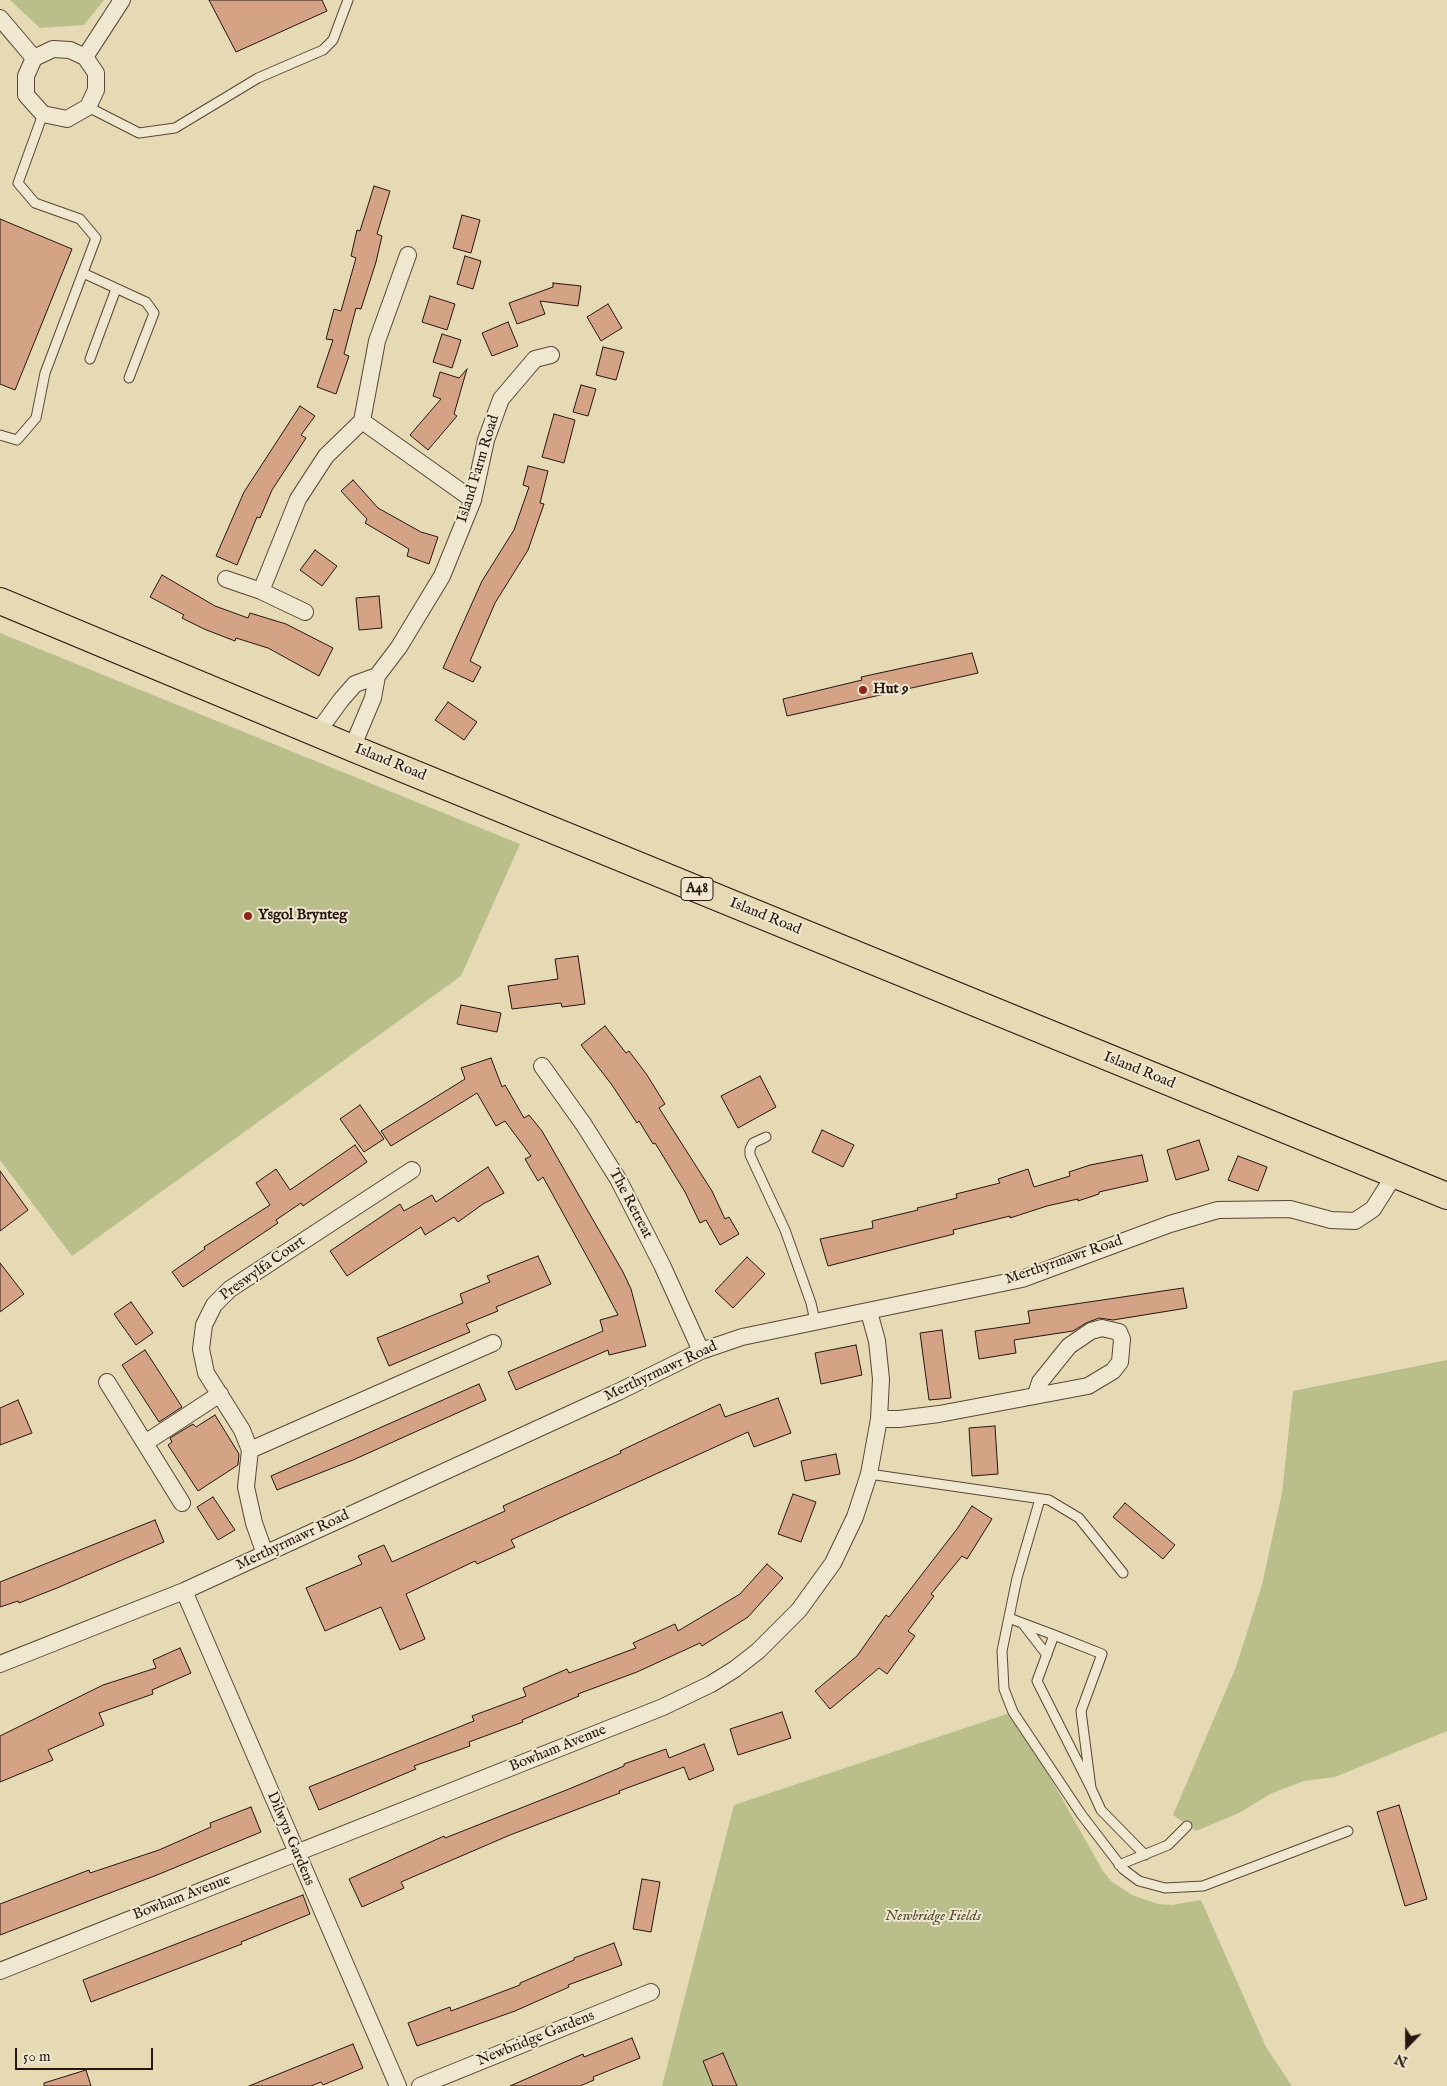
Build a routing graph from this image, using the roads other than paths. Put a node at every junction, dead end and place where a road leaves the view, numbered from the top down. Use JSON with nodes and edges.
{"nodes":[{"id":1,"x":122,"y":0,"type":"edge"},
{"id":2,"x":348,"y":0,"type":"edge"},
{"id":3,"x":0,"y":18,"type":"edge"},
{"id":4,"x":85,"y":57,"type":"junction"},
{"id":5,"x":34,"y":58,"type":"junction"},
{"id":6,"x":88,"y":107,"type":"junction"},
{"id":7,"x":43,"y":114,"type":"junction"},
{"id":8,"x":408,"y":255,"type":"dead end"},
{"id":9,"x":83,"y":273,"type":"junction"},
{"id":10,"x":116,"y":290,"type":"junction"},
{"id":11,"x":551,"y":355,"type":"dead end"},
{"id":12,"x":90,"y":359,"type":"dead end"},
{"id":13,"x":129,"y":378,"type":"dead end"},
{"id":14,"x":362,"y":421,"type":"junction"},
{"id":15,"x":0,"y":435,"type":"edge"},
{"id":16,"x":473,"y":500,"type":"junction"},
{"id":17,"x":226,"y":579,"type":"dead end"},
{"id":18,"x":261,"y":591,"type":"junction"},
{"id":19,"x":0,"y":601,"type":"edge"},
{"id":20,"x":305,"y":612,"type":"dead end"},
{"id":21,"x":377,"y":676,"type":"junction"},
{"id":22,"x":318,"y":733,"type":"junction"},
{"id":23,"x":352,"y":748,"type":"junction"},
{"id":24,"x":542,"y":1066,"type":"dead end"},
{"id":25,"x":766,"y":1137,"type":"dead end"},
{"id":26,"x":412,"y":1170,"type":"dead end"},
{"id":27,"x":1395,"y":1174,"type":"junction"},
{"id":28,"x":1447,"y":1196,"type":"edge"},
{"id":29,"x":869,"y":1312,"type":"junction"},
{"id":30,"x":814,"y":1321,"type":"junction"},
{"id":31,"x":493,"y":1343,"type":"dead end"},
{"id":32,"x":701,"y":1351,"type":"junction"},
{"id":33,"x":107,"y":1382,"type":"dead end"},
{"id":34,"x":220,"y":1394,"type":"junction"},
{"id":35,"x":1036,"y":1394,"type":"junction"},
{"id":36,"x":880,"y":1419,"type":"junction"},
{"id":37,"x":145,"y":1443,"type":"junction"},
{"id":38,"x":250,"y":1450,"type":"junction"},
{"id":39,"x":869,"y":1474,"type":"junction"},
{"id":40,"x":1040,"y":1499,"type":"junction"},
{"id":41,"x":182,"y":1503,"type":"dead end"},
{"id":42,"x":265,"y":1554,"type":"junction"},
{"id":43,"x":1123,"y":1573,"type":"dead end"},
{"id":44,"x":184,"y":1591,"type":"junction"},
{"id":45,"x":1009,"y":1618,"type":"junction"},
{"id":46,"x":1022,"y":1623,"type":"junction"},
{"id":47,"x":1054,"y":1636,"type":"junction"},
{"id":48,"x":1047,"y":1655,"type":"junction"},
{"id":49,"x":0,"y":1664,"type":"edge"},
{"id":50,"x":1091,"y":1788,"type":"junction"},
{"id":51,"x":1187,"y":1826,"type":"dead end"},
{"id":52,"x":1348,"y":1831,"type":"dead end"},
{"id":53,"x":296,"y":1854,"type":"junction"},
{"id":54,"x":1145,"y":1855,"type":"junction"},
{"id":55,"x":1119,"y":1865,"type":"junction"},
{"id":56,"x":0,"y":1971,"type":"edge"},
{"id":57,"x":651,"y":1992,"type":"dead end"},
{"id":58,"x":398,"y":2086,"type":"edge"},
{"id":59,"x":420,"y":2086,"type":"edge"}],
"edges":[{"from":1,"to":4,"type":"street"},
{"from":2,"to":6,"type":"lane"},
{"from":3,"to":5,"type":"street"},
{"from":4,"to":5,"type":"street"},
{"from":4,"to":6,"type":"street"},
{"from":5,"to":7,"type":"street"},
{"from":6,"to":7,"type":"street"},
{"from":7,"to":9,"type":"lane"},
{"from":8,"to":14,"type":"street"},
{"from":9,"to":10,"type":"lane"},
{"from":9,"to":15,"type":"lane"},
{"from":10,"to":12,"type":"lane"},
{"from":10,"to":13,"type":"lane"},
{"from":11,"to":16,"type":"street","name":"Island Farm Road"},
{"from":14,"to":16,"type":"street"},
{"from":14,"to":18,"type":"street"},
{"from":16,"to":21,"type":"street","name":"Island Farm Road"},
{"from":17,"to":18,"type":"street"},
{"from":18,"to":20,"type":"street"},
{"from":19,"to":22,"type":"main road","name":"Island Road","number":"A48"},
{"from":21,"to":22,"type":"street","name":"Island Farm Road"},
{"from":21,"to":23,"type":"street","name":"Island Farm Road"},
{"from":22,"to":23,"type":"main road","name":"Island Road","number":"A48"},
{"from":23,"to":27,"type":"main road","name":"Island Road","number":"A48"},
{"from":24,"to":32,"type":"street","name":"The Retreat"},
{"from":25,"to":30,"type":"lane"},
{"from":26,"to":34,"type":"street","name":"Preswylfa Court"},
{"from":27,"to":28,"type":"main road","name":"Island Road","number":"A48"},
{"from":27,"to":29,"type":"street","name":"Merthyrmawr Road"},
{"from":29,"to":30,"type":"street","name":"Merthyrmawr Road"},
{"from":29,"to":36,"type":"street","name":"Bowham Avenue"},
{"from":30,"to":32,"type":"street","name":"Merthyrmawr Road"},
{"from":31,"to":38,"type":"street"},
{"from":32,"to":42,"type":"street","name":"Merthyrmawr Road"},
{"from":33,"to":37,"type":"street"},
{"from":34,"to":37,"type":"street"},
{"from":34,"to":38,"type":"street","name":"Preswylfa Court"},
{"from":35,"to":35,"type":"street"},
{"from":35,"to":36,"type":"street"},
{"from":36,"to":39,"type":"street","name":"Bowham Avenue"},
{"from":37,"to":41,"type":"street"},
{"from":38,"to":42,"type":"street","name":"Preswylfa Court"},
{"from":39,"to":40,"type":"lane"},
{"from":39,"to":53,"type":"street","name":"Bowham Avenue"},
{"from":40,"to":43,"type":"lane"},
{"from":40,"to":45,"type":"lane"},
{"from":42,"to":44,"type":"street","name":"Merthyrmawr Road"},
{"from":44,"to":49,"type":"street","name":"Merthyrmawr Road"},
{"from":44,"to":53,"type":"street","name":"Dilwyn Gardens"},
{"from":45,"to":46,"type":"lane"},
{"from":45,"to":55,"type":"lane"},
{"from":46,"to":47,"type":"lane"},
{"from":46,"to":48,"type":"lane"},
{"from":47,"to":48,"type":"lane"},
{"from":47,"to":50,"type":"lane"},
{"from":48,"to":50,"type":"lane"},
{"from":50,"to":54,"type":"lane"},
{"from":51,"to":54,"type":"lane"},
{"from":52,"to":55,"type":"lane"},
{"from":53,"to":56,"type":"street","name":"Bowham Avenue"},
{"from":53,"to":58,"type":"street","name":"Dilwyn Gardens"},
{"from":54,"to":55,"type":"lane"},
{"from":57,"to":59,"type":"street","name":"Newbridge Gardens"}]}
